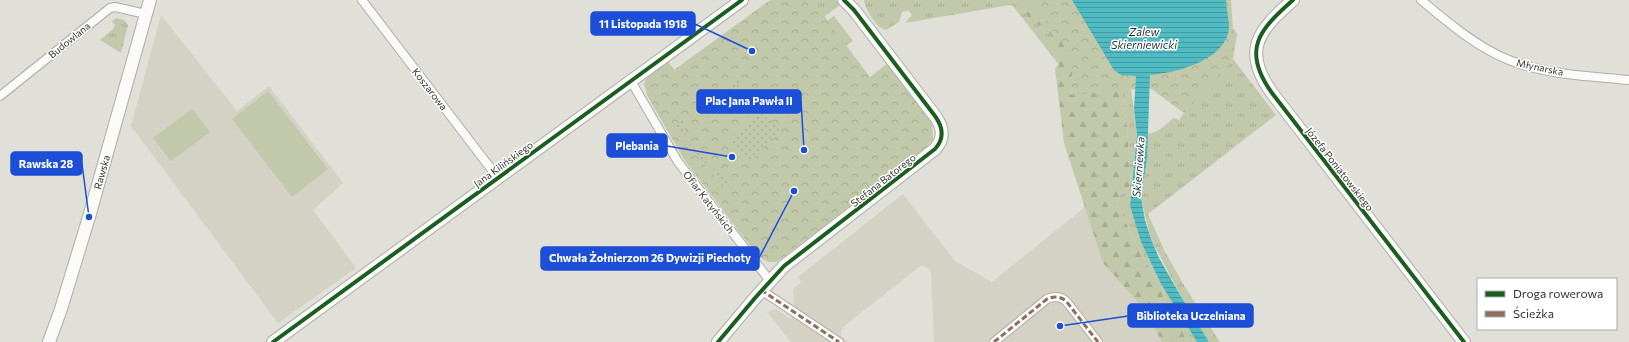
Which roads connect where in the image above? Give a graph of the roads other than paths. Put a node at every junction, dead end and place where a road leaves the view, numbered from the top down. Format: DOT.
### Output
graph roads {
  1 [pos="150,0"];
  2 [pos="362,0"];
  3 [pos="742,0"];
  4 [pos="844,0"];
  5 [pos="1294,0"];
  6 [pos="1421,0"];
  7 [pos="853,5"];
  8 [pos="146,14"];
  9 [pos="1629,80"];
  10 [pos="631,81"];
  11 [pos="0,96"];
  12 [pos="498,178"];
  13 [pos="770,281"];
  14 [pos="761,290"];
  15 [pos="49,342"];
  16 [pos="273,342"];
  17 [pos="718,342"];
  18 [pos="839,342"];
  19 [pos="994,342"];
  20 [pos="1098,342"];
  21 [pos="1464,342"];
  1 -- 8 [label="street, Rawska"];
  2 -- 12 [label="street, Koszarowa"];
  3 -- 10 [label="street, Jana Kilińskiego"];
  4 -- 7 [label="street, Stefana Batorego"];
  5 -- 21 [label="street, Józefa Poniatowskiego"];
  6 -- 9 [label="street, Młynarska"];
  7 -- 13 [label="street, Stefana Batorego"];
  8 -- 11 [label="street, Budowlana"];
  8 -- 15 [label="street, Rawska"];
  10 -- 12 [label="street, Jana Kilińskiego"];
  10 -- 13 [label="street, Ofiar Katyńskich"];
  12 -- 16 [label="street, Jana Kilińskiego"];
  13 -- 14 [label="street, Stefana Batorego"];
  14 -- 17 [label="street, Stefana Batorego"];
  14 -- 18 [label="street"];
  19 -- 20 [label="street"];
}
